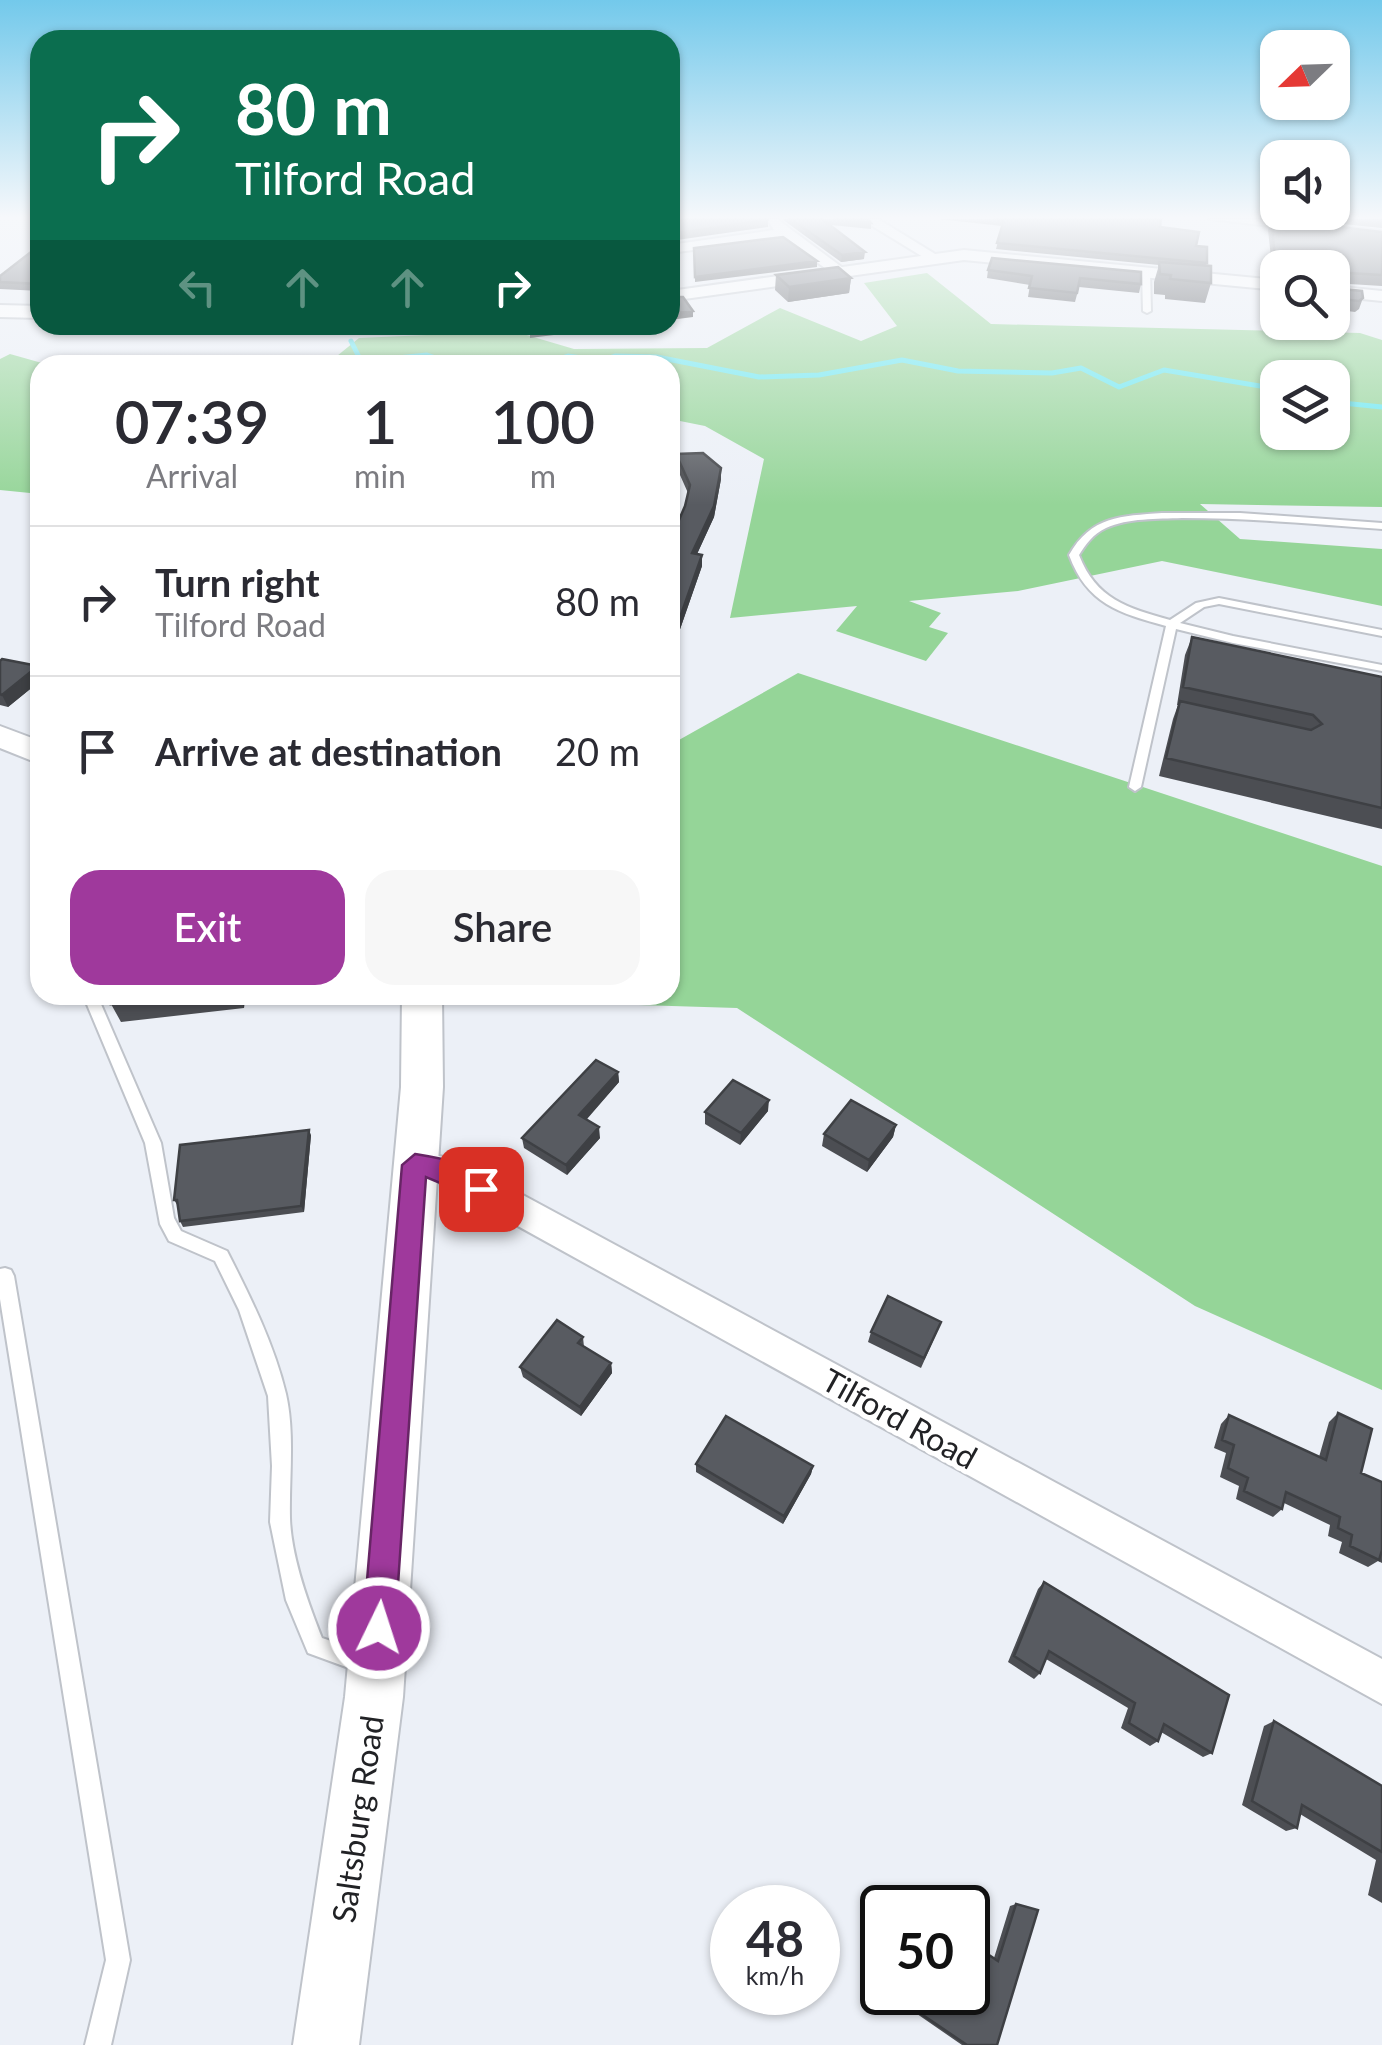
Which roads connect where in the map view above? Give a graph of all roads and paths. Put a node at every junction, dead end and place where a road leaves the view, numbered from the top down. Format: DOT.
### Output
graph roads {
  1 [pos="1382,526"];
  2 [pos="1172,624"];
  3 [pos="1382,633"];
  4 [pos="1382,668"];
  5 [pos="1154,707"];
  6 [pos="1172,711"];
  7 [pos="0,736"];
  8 [pos="30,749"];
  9 [pos="1135,787"];
  10 [pos="94,1005"];
  11 [pos="422,1005"];
  12 [pos="415,1165"];
  13 [pos="0,1278"];
  14 [pos="376,1667"];
  15 [pos="1382,1682"];
  16 [pos="98,2045"];
  17 [pos="326,2045"];
  1 -- 2 [label="lane"];
  2 -- 3 [label="lane"];
  2 -- 4 [label="lane"];
  2 -- 5 [label="lane"];
  5 -- 6 [label="lane"];
  5 -- 9 [label="lane"];
  7 -- 8 [label="main road"];
  10 -- 14 [label="lane"];
  11 -- 12 [label="main road, Saltsburg Road"];
  12 -- 14 [label="main road, Saltsburg Road"];
  12 -- 15 [label="street, Tilford Road"];
  13 -- 16 [label="lane"];
  14 -- 17 [label="main road, Saltsburg Road"];
}
